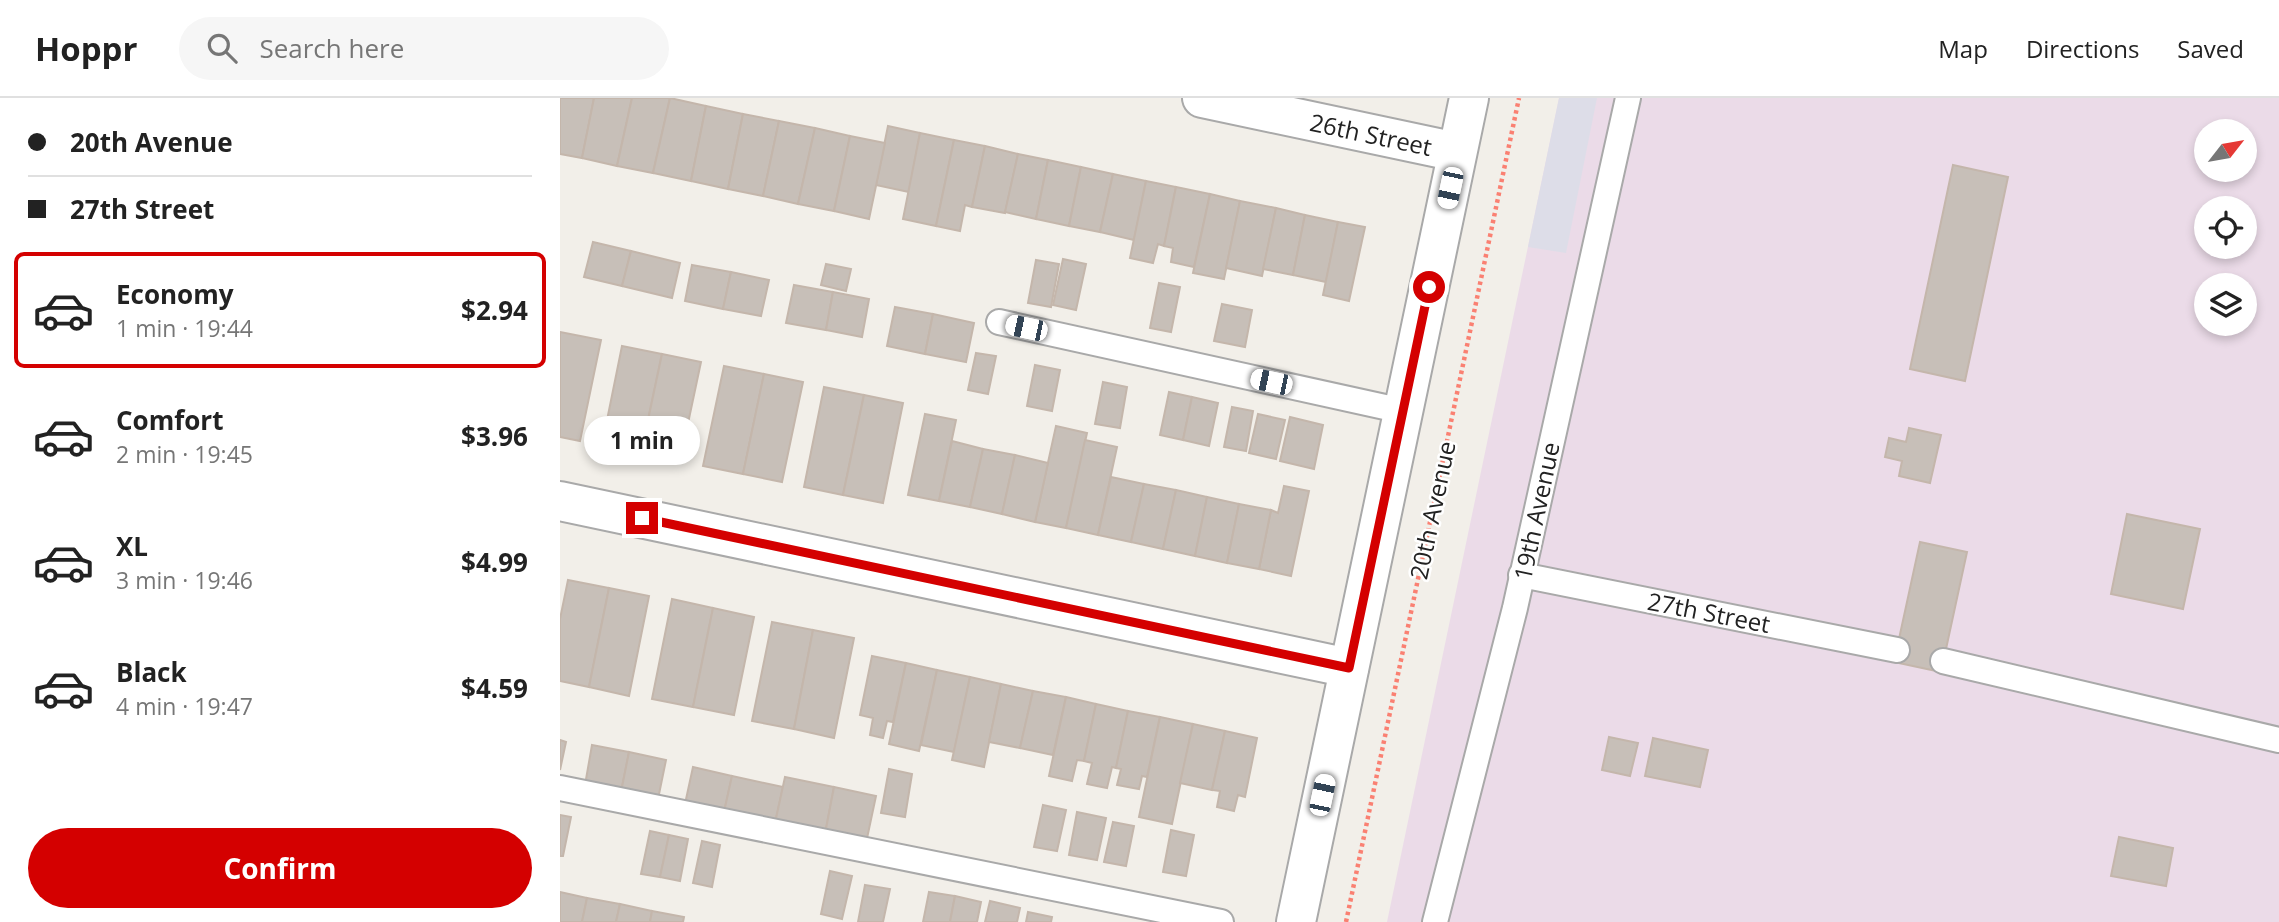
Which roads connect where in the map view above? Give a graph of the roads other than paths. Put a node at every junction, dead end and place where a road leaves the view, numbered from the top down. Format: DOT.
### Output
graph roads {
  1 [pos="1202,98"];
  2 [pos="1469,98"];
  3 [pos="1628,98"];
  4 [pos="1457,152"];
  5 [pos="999,323"];
  6 [pos="1403,411"];
  7 [pos="560,501"];
  8 [pos="1521,575"];
  9 [pos="1897,649"];
  10 [pos="1943,661"];
  11 [pos="1349,668"];
  12 [pos="2279,740"];
  13 [pos="560,788"];
  14 [pos="1221,922"];
  15 [pos="1296,922"];
  16 [pos="1436,922"];
  1 -- 4 [label="street, 26th Street"];
  2 -- 4 [label="street, 20th Avenue"];
  3 -- 8 [label="lane, 19th Avenue"];
  4 -- 6 [label="street, 20th Avenue"];
  5 -- 6 [label="lane"];
  6 -- 11 [label="street, 20th Avenue"];
  7 -- 11 [label="street"];
  8 -- 9 [label="lane, 27th Street"];
  8 -- 16 [label="lane, 19th Avenue"];
  10 -- 12 [label="lane"];
  11 -- 15 [label="street, 20th Avenue"];
  13 -- 14 [label="lane"];
}
